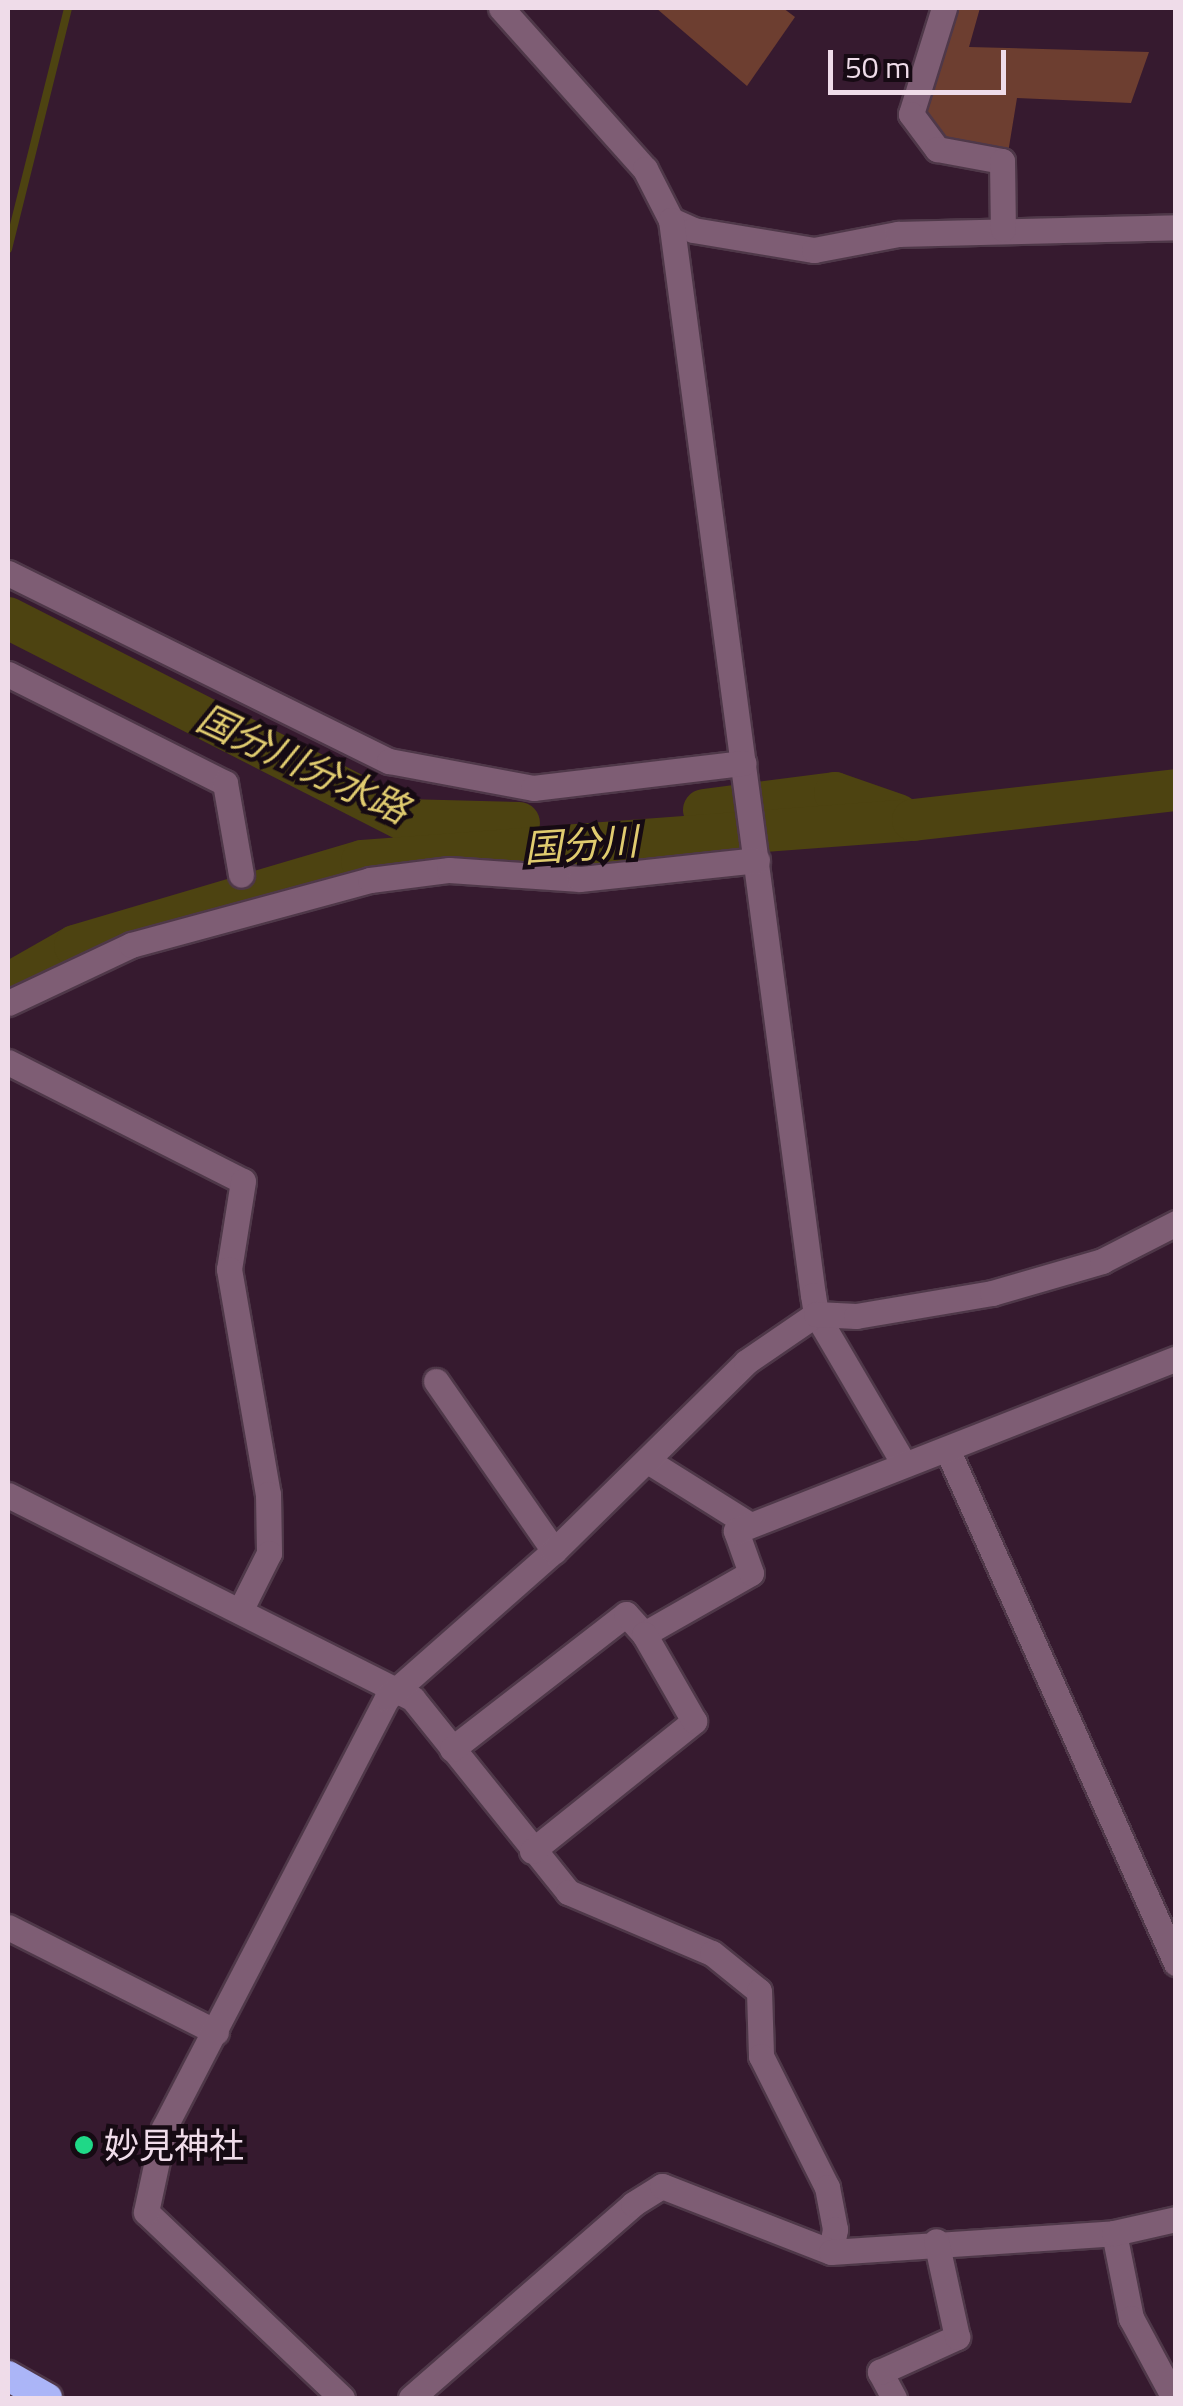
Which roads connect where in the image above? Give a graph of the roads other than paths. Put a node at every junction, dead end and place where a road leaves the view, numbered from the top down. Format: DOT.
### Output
graph roads {
  1 [pos="501,8"];
  2 [pos="944,8"];
  3 [pos="671,220"];
  4 [pos="1176,226"];
  5 [pos="1002,229"];
  6 [pos="8,572"];
  7 [pos="8,674"];
  8 [pos="744,763"];
  9 [pos="757,860"];
  10 [pos="241,875"];
  11 [pos="8,1003"];
  12 [pos="8,1062"];
  13 [pos="1176,1222"];
  14 [pos="816,1314"];
  15 [pos="1175,1359"];
  16 [pos="436,1381"];
  17 [pos="947,1449"];
  18 [pos="648,1461"];
  19 [pos="903,1462"];
  20 [pos="8,1495"];
  21 [pos="750,1525"];
  22 [pos="554,1551"];
  23 [pos="240,1611"];
  24 [pos="644,1634"];
  25 [pos="397,1689"];
  26 [pos="452,1749"];
  27 [pos="532,1851"];
  28 [pos="8,1927"];
  29 [pos="1176,1962"];
  30 [pos="216,2032"];
  31 [pos="1176,2219"];
  32 [pos="1114,2232"];
  33 [pos="936,2242"];
  34 [pos="831,2252"];
  35 [pos="8,2376"];
  36 [pos="47,2398"];
  37 [pos="342,2398"];
  38 [pos="411,2398"];
  39 [pos="894,2398"];
  40 [pos="1174,2398"];
  1 -- 3 [label="street"];
  2 -- 5 [label="street"];
  3 -- 5 [label="street"];
  3 -- 8 [label="street"];
  4 -- 5 [label="street"];
  6 -- 8 [label="street"];
  7 -- 10 [label="street"];
  8 -- 9 [label="street"];
  9 -- 11 [label="street"];
  9 -- 14 [label="street"];
  12 -- 23 [label="street"];
  13 -- 14 [label="street"];
  14 -- 18 [label="street"];
  14 -- 19 [label="street"];
  15 -- 17 [label="street"];
  16 -- 22 [label="street"];
  17 -- 19 [label="street"];
  17 -- 29 [label="street"];
  18 -- 21 [label="street"];
  18 -- 22 [label="street"];
  19 -- 21 [label="street"];
  20 -- 23 [label="street"];
  21 -- 24 [label="street"];
  22 -- 25 [label="street"];
  23 -- 25 [label="street"];
  24 -- 26 [label="street"];
  24 -- 27 [label="street"];
  25 -- 26 [label="street"];
  25 -- 30 [label="street"];
  26 -- 27 [label="street"];
  27 -- 34 [label="street"];
  28 -- 30 [label="street"];
  30 -- 37 [label="street"];
  31 -- 32 [label="street"];
  32 -- 33 [label="street"];
  32 -- 40 [label="street"];
  33 -- 34 [label="street"];
  33 -- 39 [label="street"];
  34 -- 38 [label="street"];
  35 -- 36 [label="highway"];
}
